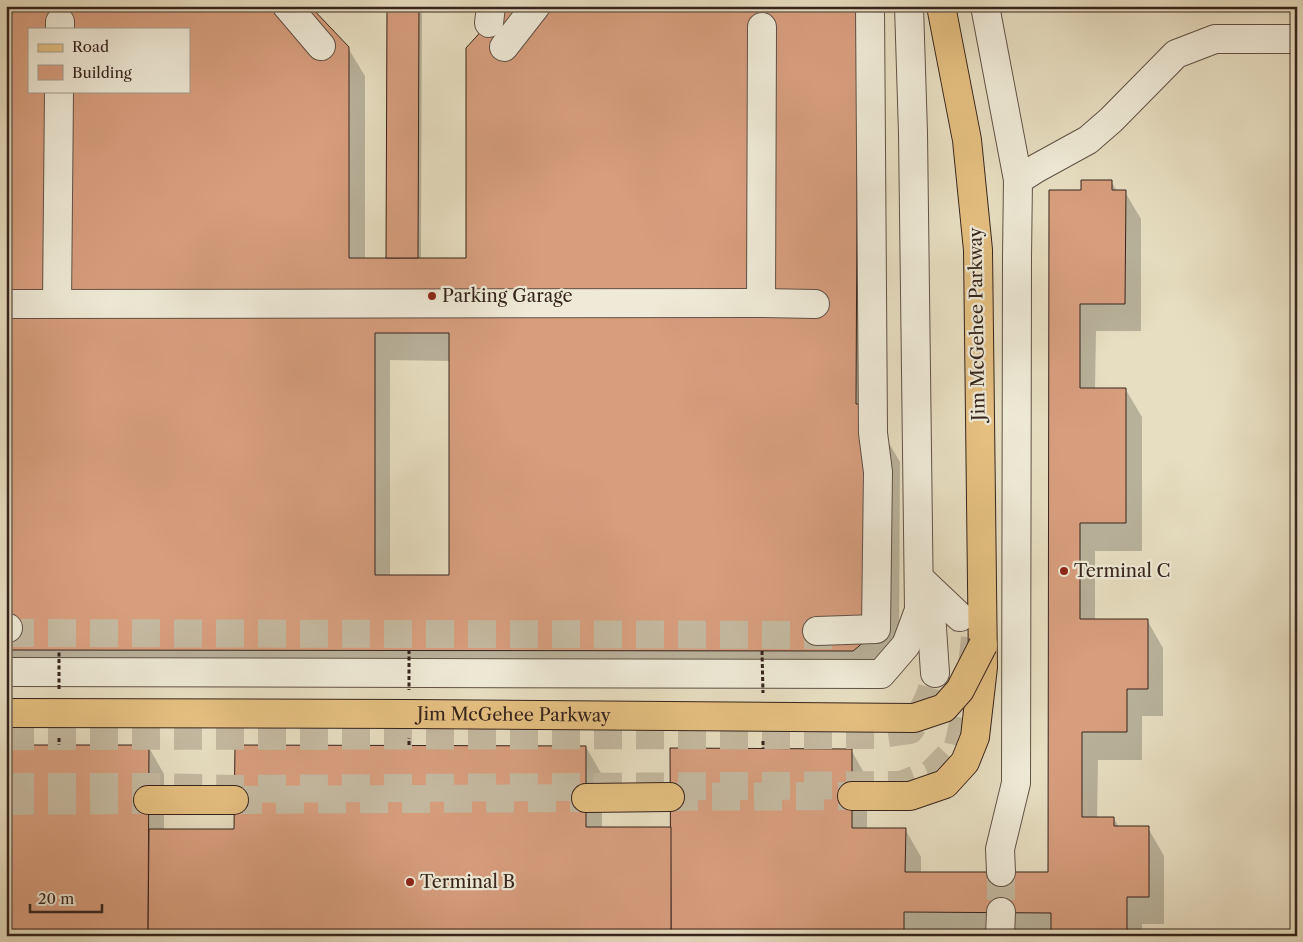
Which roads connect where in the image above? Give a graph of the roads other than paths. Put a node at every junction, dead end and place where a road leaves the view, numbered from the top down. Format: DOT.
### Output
graph roads {
  1 [pos="536,6"];
  2 [pos="870,6"];
  3 [pos="909,6"];
  4 [pos="941,6"];
  5 [pos="985,6"];
  6 [pos="303,7"];
  7 [pos="762,27"];
  8 [pos="1297,39"];
  9 [pos="320,46"];
  10 [pos="504,47"];
  11 [pos="59,92"];
  12 [pos="1018,180"];
  13 [pos="761,303"];
  14 [pos="10,304"];
  15 [pos="57,304"];
  16 [pos="815,304"];
  17 [pos="919,578"];
  18 [pos="919,610"];
  19 [pos="960,617"];
  20 [pos="873,635"];
  21 [pos="983,645"];
  22 [pos="11,650"];
  23 [pos="816,652"];
  24 [pos="936,673"];
  25 [pos="6,713"];
  26 [pos="852,796"];
  27 [pos="670,797"];
  28 [pos="586,798"];
  29 [pos="148,800"];
  30 [pos="234,800"];
  31 [pos="1001,872"];
  1 -- 10 [label="lane"];
  2 -- 23 [label="lane"];
  3 -- 17 [label="lane"];
  4 -- 21 [label="main road, Jim McGehee Parkway"];
  5 -- 12 [label="lane"];
  6 -- 9 [label="lane"];
  7 -- 13 [label="lane"];
  8 -- 12 [label="lane"];
  11 -- 15 [label="lane"];
  12 -- 31 [label="lane"];
  13 -- 15 [label="lane"];
  13 -- 16 [label="lane"];
  14 -- 15 [label="lane"];
  17 -- 18 [label="lane"];
  17 -- 19 [label="lane"];
  17 -- 24 [label="lane"];
  18 -- 20 [label="lane"];
  18 -- 23 [label="lane"];
  21 -- 25 [label="main road, Jim McGehee Parkway, bridge"];
  21 -- 26 [label="main road, Jim McGehee Parkway"];
  22 -- 23 [label="lane"];
  27 -- 28 [label="main road"];
  29 -- 30 [label="main road"];
}
